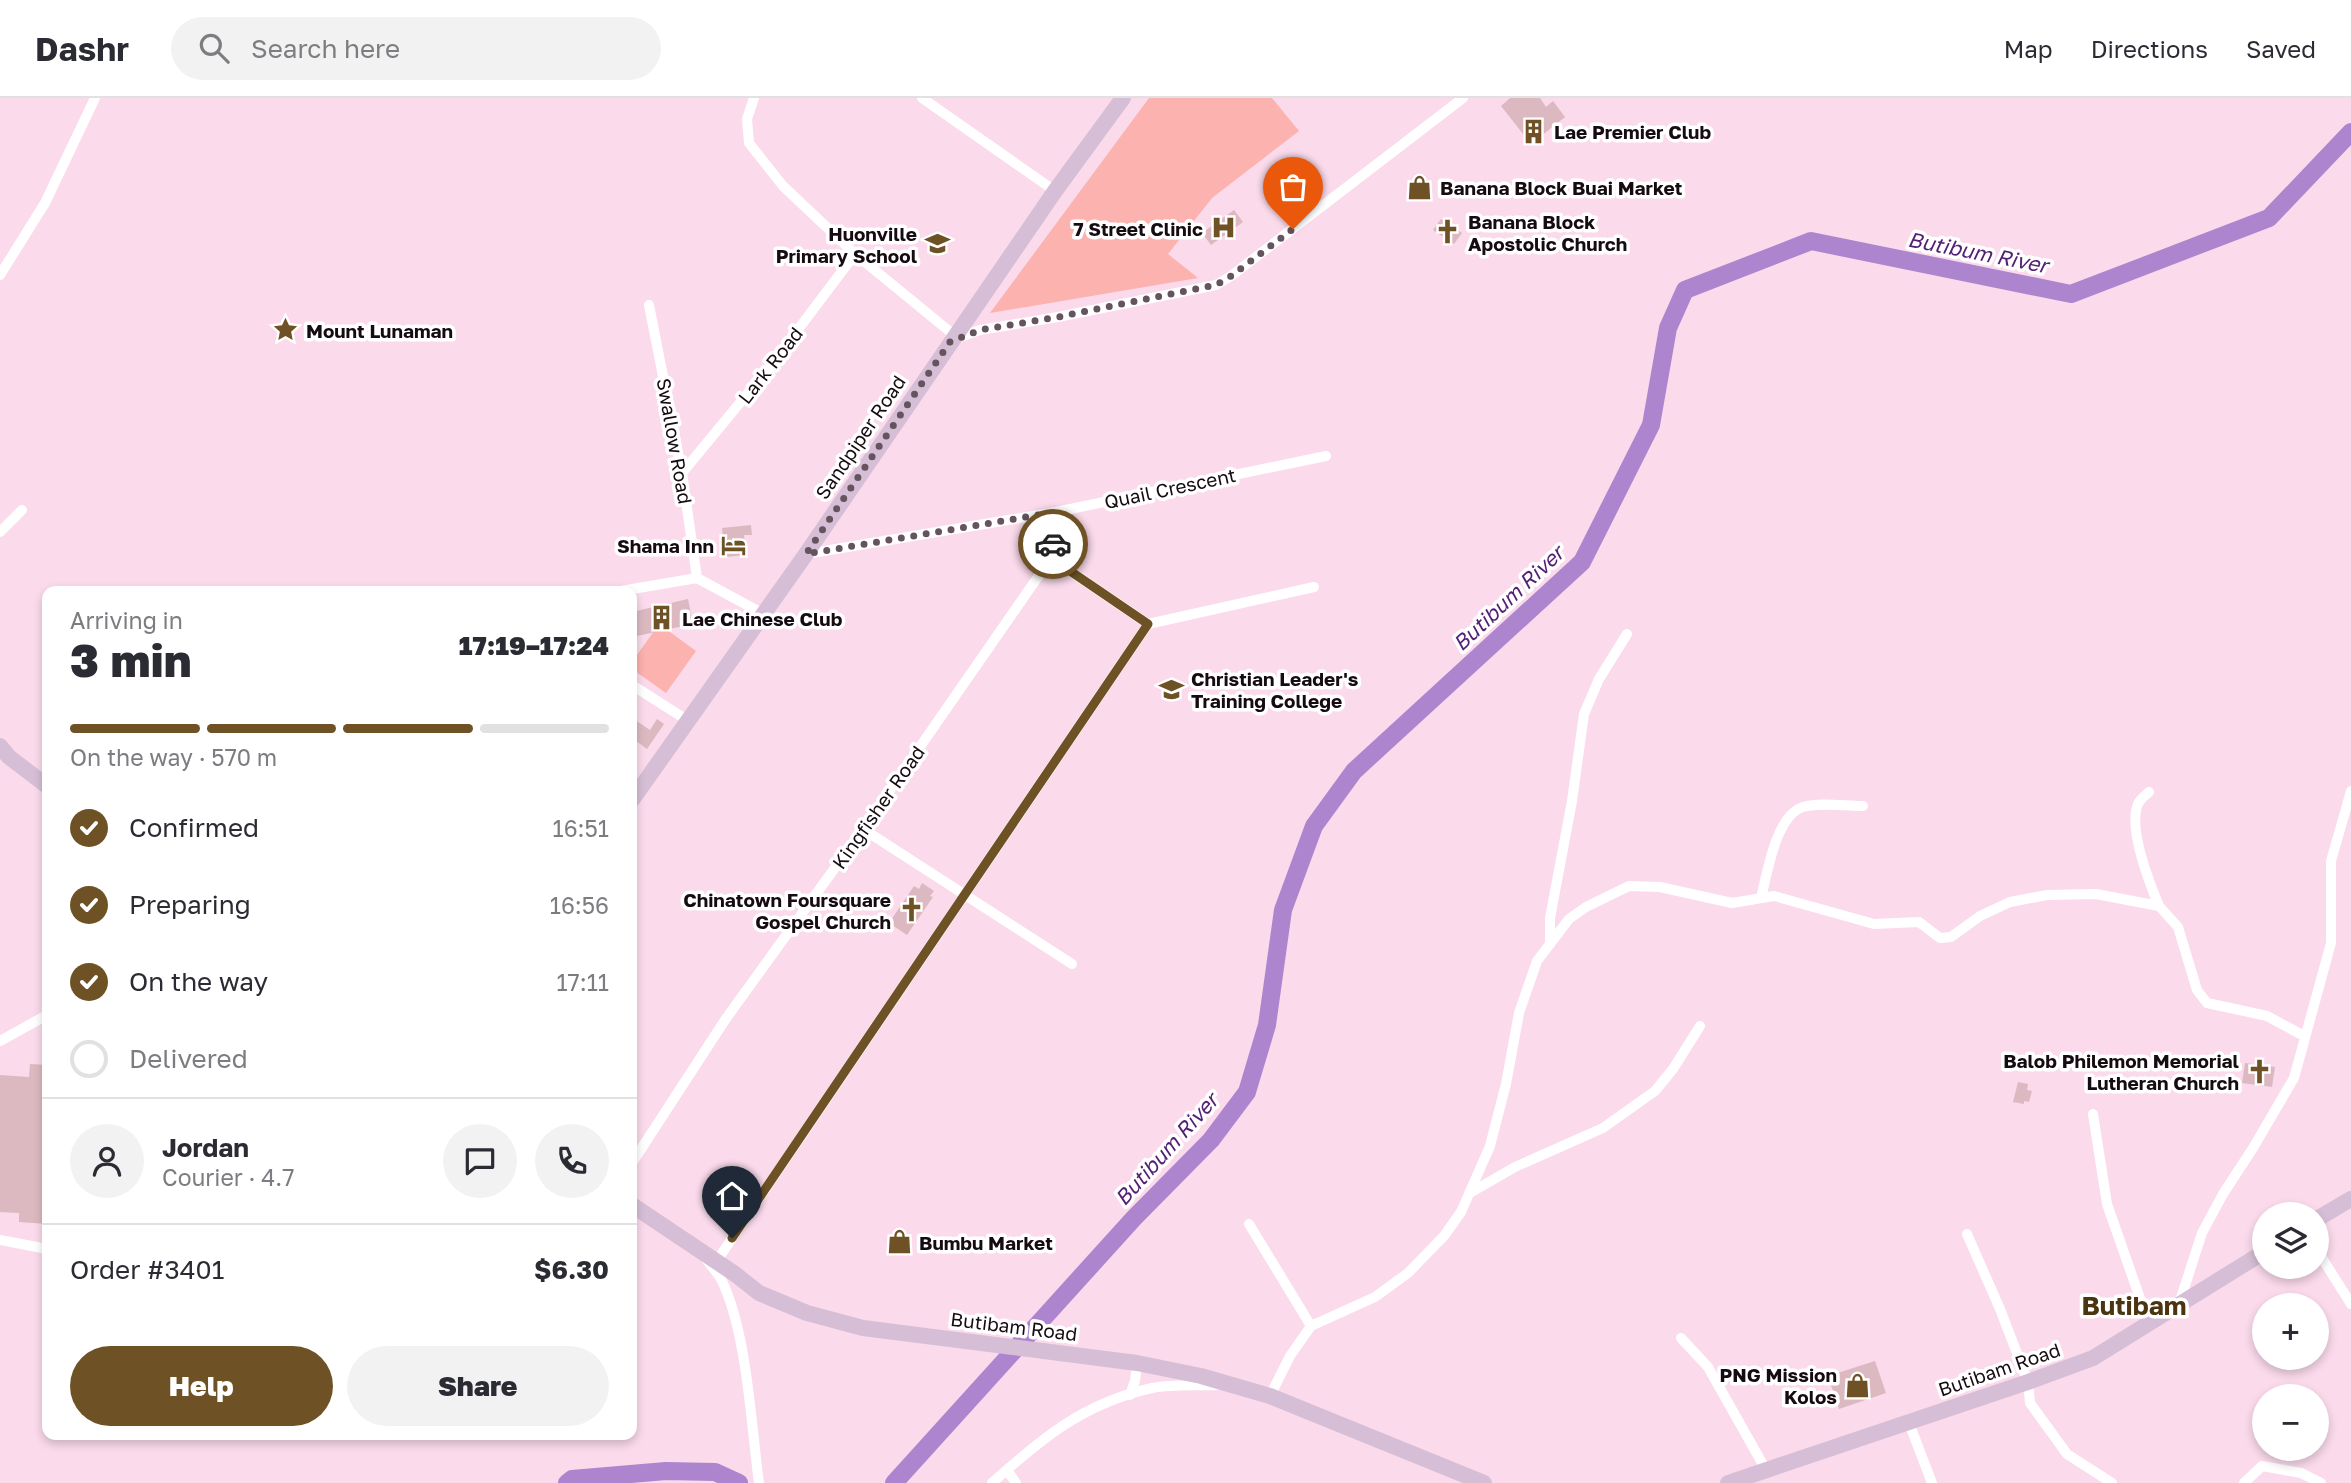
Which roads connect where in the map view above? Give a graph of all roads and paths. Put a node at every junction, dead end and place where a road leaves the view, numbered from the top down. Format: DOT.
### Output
graph roads {
  1 [pos="95,98"];
  2 [pos="754,98"];
  3 [pos="922,98"];
  4 [pos="1124,98"];
  5 [pos="1463,98"];
  6 [pos="1055,191"];
  7 [pos="855,254"];
  8 [pos="0,275"];
  9 [pos="649,305"];
  10 [pos="952,339"];
  11 [pos="1326,456"];
  12 [pos="682,473"];
  13 [pos="22,510"];
  14 [pos="1056,512"];
  15 [pos="0,532"];
  16 [pos="806,554"];
  17 [pos="1051,558"];
  18 [pos="697,578"];
  19 [pos="1314,587"];
  20 [pos="637,588"];
  21 [pos="762,613"];
  22 [pos="1148,624"];
  23 [pos="1627,634"];
  24 [pos="637,688"];
  25 [pos="687,720"];
  26 [pos="0,746"];
  27 [pos="42,782"];
  28 [pos="2351,791"];
  29 [pos="2149,792"];
  30 [pos="637,793"];
  31 [pos="1863,806"];
  32 [pos="863,829"];
  33 [pos="965,892"];
  34 [pos="1761,898"];
  35 [pos="2159,906"];
  36 [pos="1550,944"];
  37 [pos="1072,964"];
  38 [pos="42,1018"];
  39 [pos="1700,1026"];
  40 [pos="2304,1036"];
  41 [pos="0,1041"];
  42 [pos="2093,1114"];
  43 [pos="637,1155"];
  44 [pos="1470,1193"];
  45 [pos="2351,1199"];
  46 [pos="637,1208"];
  47 [pos="2329,1212"];
  48 [pos="1250,1224"];
  49 [pos="1966,1234"];
  50 [pos="0,1241"];
  51 [pos="42,1248"];
  52 [pos="697,1249"];
  53 [pos="2252,1259"];
  54 [pos="716,1262"];
  55 [pos="2329,1269"];
  56 [pos="2179,1304"];
  57 [pos="2351,1304"];
  58 [pos="2148,1324"];
  59 [pos="1311,1326"];
  60 [pos="1681,1338"];
  61 [pos="1137,1363"];
  62 [pos="2028,1382"];
  63 [pos="1234,1384"];
  64 [pos="1130,1395"];
  65 [pos="1270,1396"];
  66 [pos="1909,1423"];
  67 [pos="1409,1454"];
  68 [pos="1007,1470"];
  69 [pos="1766,1470"];
  70 [pos="2098,1480"];
  71 [pos="759,1483"];
  72 [pos="992,1483"];
  73 [pos="1016,1483"];
  74 [pos="1465,1483"];
  75 [pos="1483,1483"];
  76 [pos="1728,1483"];
  77 [pos="1932,1483"];
  78 [pos="2112,1483"];
  79 [pos="2244,1483"];
  80 [pos="2321,1483"];
  1 -- 8 [label="street"];
  2 -- 7 [label="street"];
  3 -- 6 [label="street"];
  4 -- 6 [label="street, Sandpiper Road"];
  5 -- 10 [label="street"];
  6 -- 10 [label="street, Sandpiper Road"];
  7 -- 10 [label="street"];
  7 -- 12 [label="street, Lark Road"];
  9 -- 12 [label="street, Swallow Road"];
  10 -- 16 [label="street, Sandpiper Road"];
  11 -- 14 [label="street, Quail Crescent"];
  12 -- 18 [label="street, Swallow Road"];
  13 -- 15 [label="street"];
  14 -- 16 [label="street, Quail Crescent"];
  14 -- 17 [label="street, Kingfisher Road"];
  16 -- 21 [label="street, Sandpiper Road"];
  17 -- 22 [label="street"];
  17 -- 32 [label="street, Kingfisher Road"];
  18 -- 20 [label="street"];
  18 -- 21 [label="street"];
  19 -- 22 [label="street"];
  21 -- 25 [label="street, Sandpiper Road"];
  22 -- 33 [label="street"];
  23 -- 36 [label="street"];
  24 -- 25 [label="street"];
  25 -- 30 [label="street, Sandpiper Road"];
  26 -- 27 [label="street"];
  28 -- 40 [label="street"];
  29 -- 35 [label="street"];
  31 -- 34 [label="street"];
  32 -- 33 [label="street"];
  32 -- 43 [label="street, Kingfisher Road"];
  33 -- 37 [label="street"];
  33 -- 54 [label="street"];
  34 -- 35 [label="street"];
  34 -- 36 [label="street"];
  35 -- 40 [label="street"];
  36 -- 44 [label="street"];
  38 -- 41 [label="street"];
  39 -- 44 [label="street"];
  40 -- 56 [label="street"];
  42 -- 58 [label="street"];
  44 -- 59 [label="street"];
  45 -- 47 [label="street"];
  46 -- 52 [label="street, Butibam Road"];
  48 -- 59 [label="street"];
  49 -- 62 [label="street"];
  50 -- 51 [label="street"];
  52 -- 54 [label="street, Butibam Road"];
  52 -- 71 [label="street"];
  53 -- 56 [label="street, Butibam Road"];
  54 -- 61 [label="street, Butibam Road"];
  55 -- 57 [label="street"];
  56 -- 58 [label="street, Butibam Road"];
  58 -- 62 [label="street, Butibam Road"];
  59 -- 65 [label="street"];
  60 -- 69 [label="street"];
  61 -- 63 [label="street, Butibam Road"];
  61 -- 64 [label="street"];
  62 -- 66 [label="street, Butibam Road"];
  62 -- 70 [label="street"];
  63 -- 64 [label="street"];
  63 -- 65 [label="street, Butibam Road"];
  64 -- 68 [label="street"];
  65 -- 67 [label="street, Butibam Road"];
  66 -- 69 [label="street, Butibam Road"];
  66 -- 77 [label="street"];
  67 -- 74 [label="street, Butibam Road"];
  67 -- 75 [label="street, Butibam Road"];
  68 -- 72 [label="street"];
  68 -- 73 [label="street"];
  69 -- 76 [label="street, Butibam Road"];
  70 -- 78 [label="street"];
  79 -- 80 [label="street"];
}
